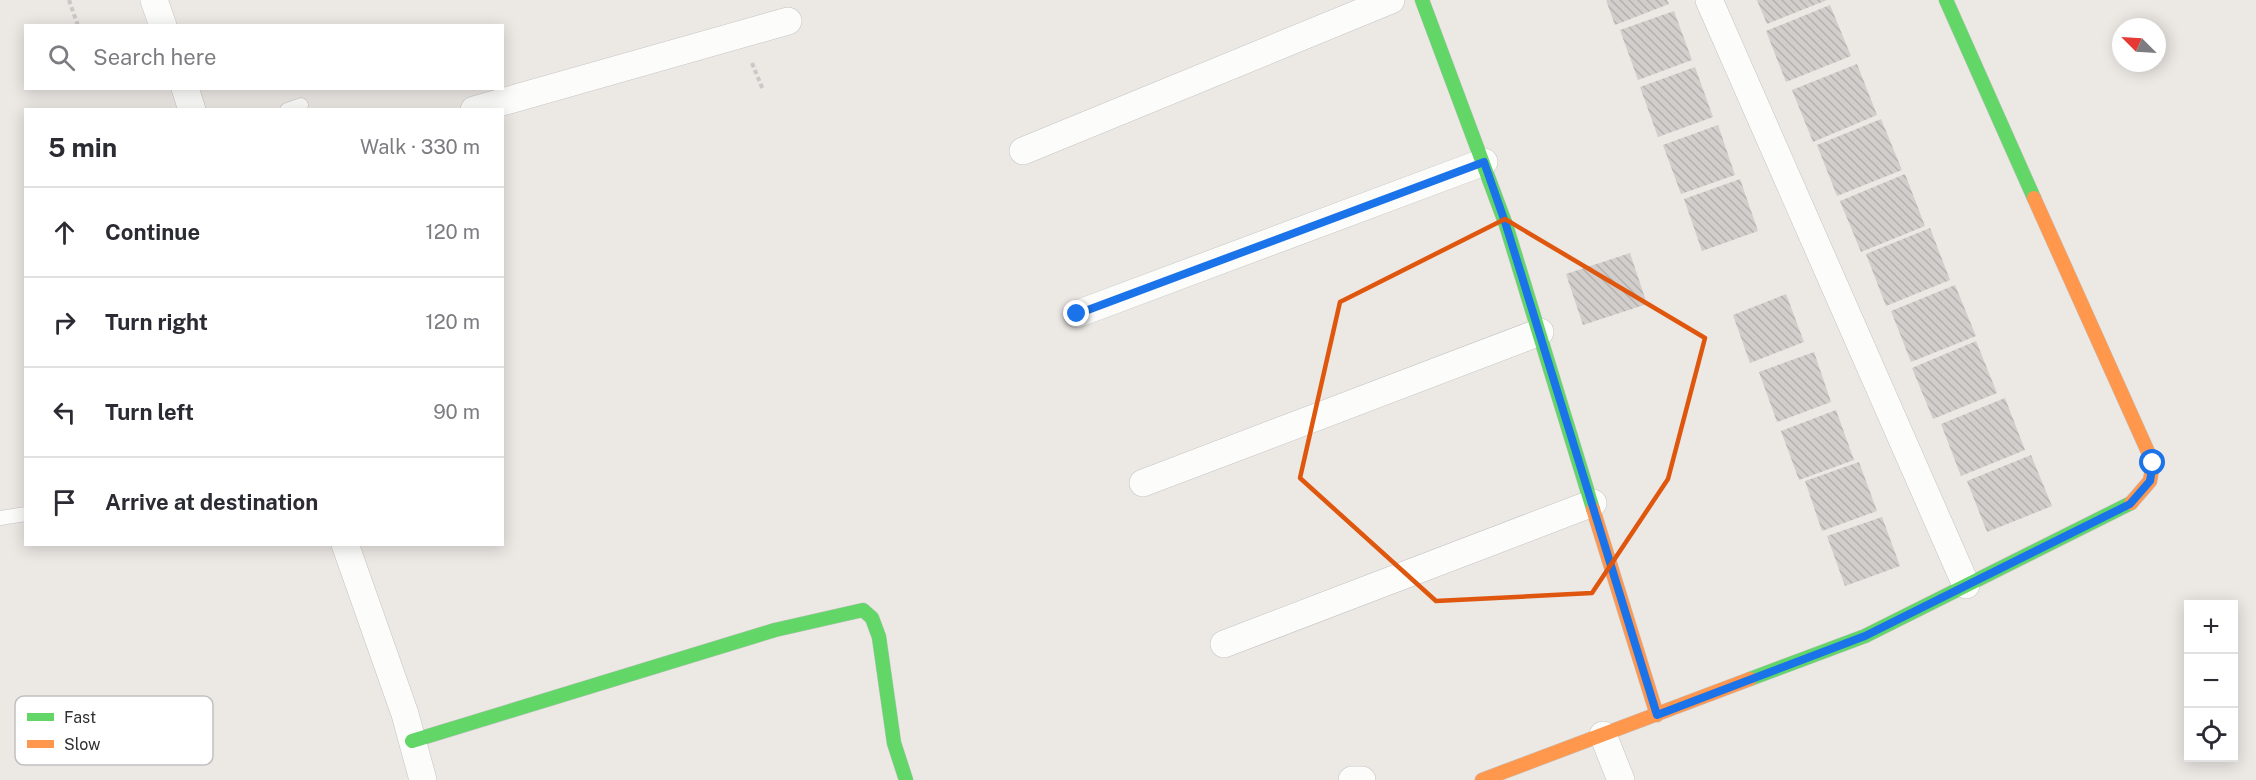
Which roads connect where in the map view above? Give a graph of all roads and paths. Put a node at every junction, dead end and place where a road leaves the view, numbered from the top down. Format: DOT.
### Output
graph roads {
  1 [pos="69,0"];
  2 [pos="154,0"];
  3 [pos="1391,0"];
  4 [pos="1422,0"];
  5 [pos="1709,0"];
  6 [pos="1946,0"];
  7 [pos="788,21"];
  8 [pos="77,24"];
  9 [pos="162,24"];
  10 [pos="186,90"];
  11 [pos="301,105"];
  12 [pos="191,108"];
  13 [pos="293,108"];
  14 [pos="481,108"];
  15 [pos="1023,151"];
  16 [pos="1484,162"];
  17 [pos="1077,314"];
  18 [pos="1540,332"];
  19 [pos="1143,483"];
  20 [pos="1593,503"];
  21 [pos="24,514"];
  22 [pos="0,518"];
  23 [pos="346,546"];
  24 [pos="1966,585"];
  25 [pos="1224,644"];
  26 [pos="1657,715"];
  27 [pos="1603,735"];
  28 [pos="412,741"];
  29 [pos="423,780"];
  30 [pos="906,780"];
  31 [pos="1352,780"];
  32 [pos="1362,780"];
  33 [pos="1482,780"];
  34 [pos="1621,780"];
  1 -- 8 [label="path"];
  2 -- 9 [label="street"];
  3 -- 15 [label="street"];
  4 -- 16 [label="street"];
  5 -- 24 [label="street"];
  6 -- 24 [label="street"];
  7 -- 14 [label="street"];
  10 -- 12 [label="street"];
  11 -- 13 [label="lane"];
  16 -- 17 [label="street"];
  16 -- 18 [label="street"];
  18 -- 19 [label="street"];
  18 -- 20 [label="street"];
  20 -- 25 [label="street"];
  20 -- 26 [label="street"];
  21 -- 22 [label="lane"];
  23 -- 28 [label="street"];
  24 -- 26 [label="street"];
  26 -- 27 [label="street"];
  27 -- 33 [label="street"];
  27 -- 34 [label="street"];
  28 -- 29 [label="street"];
  28 -- 30 [label="street"];
  31 -- 32 [label="street"];
}
